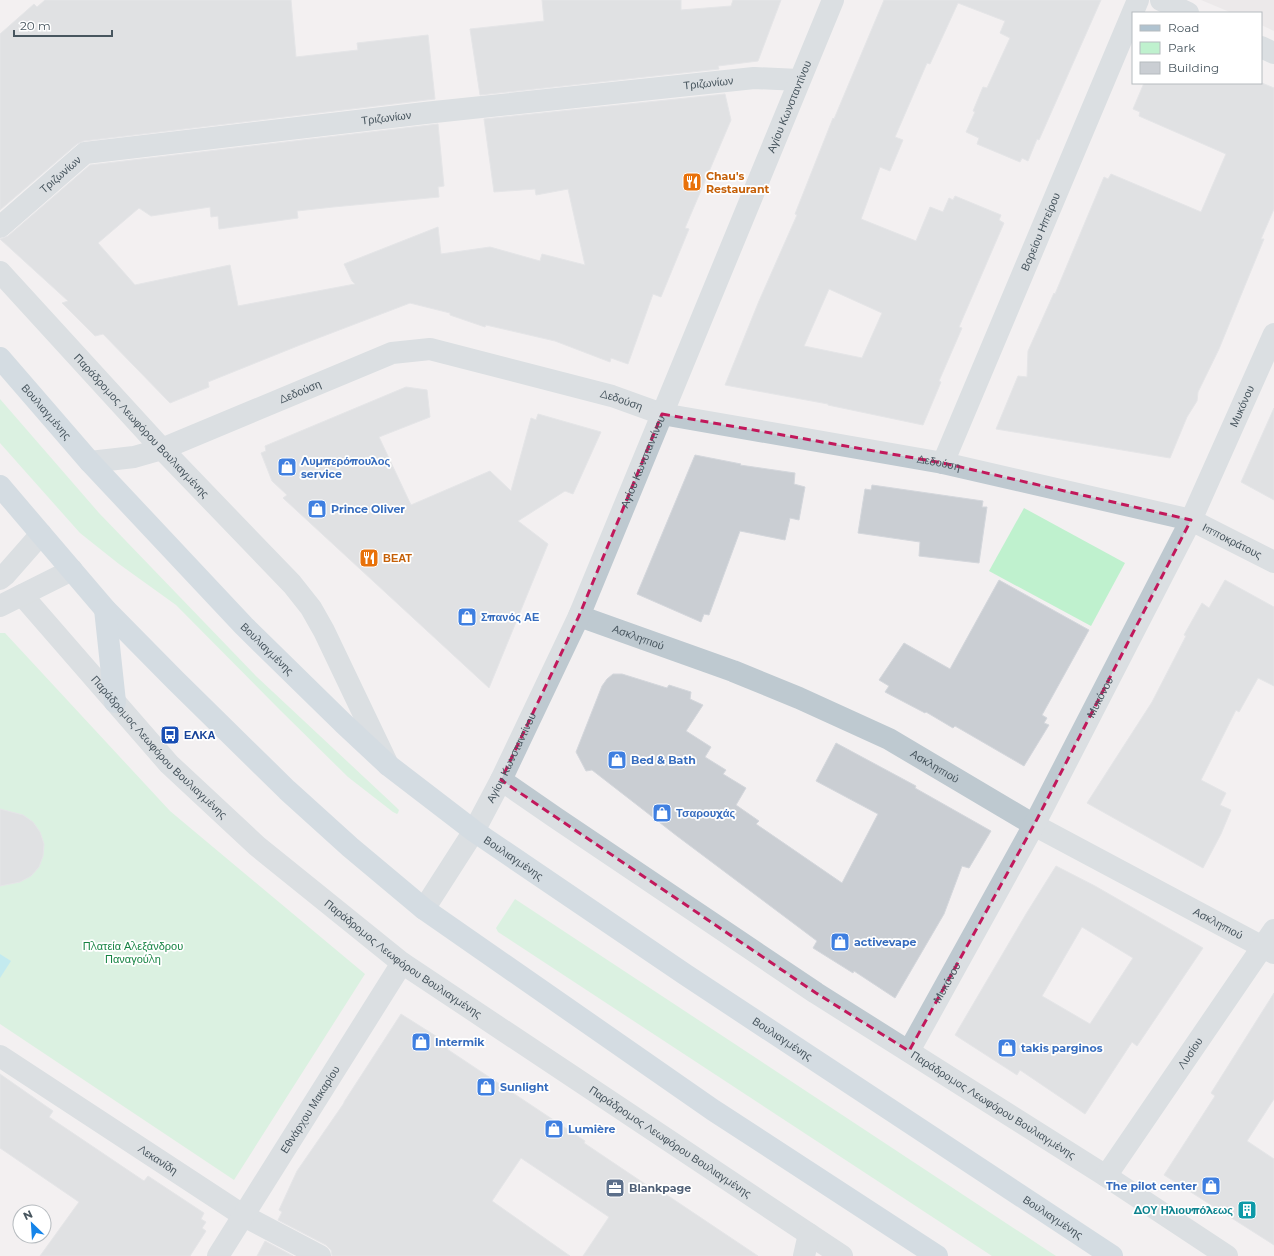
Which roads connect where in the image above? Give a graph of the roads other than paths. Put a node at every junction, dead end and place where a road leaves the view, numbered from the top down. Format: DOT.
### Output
graph roads {
  1 [pos="833,0"];
  2 [pos="1138,0"];
  3 [pos="1161,0"];
  4 [pos="1133,12"];
  5 [pos="1186,12"];
  6 [pos="1132,14"];
  7 [pos="1262,47"];
  8 [pos="1274,53"];
  9 [pos="799,80"];
  10 [pos="0,227"];
  11 [pos="0,272"];
  12 [pos="1274,334"];
  13 [pos="0,358"];
  14 [pos="662,414"];
  15 [pos="162,449"];
  16 [pos="90,462"];
  17 [pos="943,463"];
  18 [pos="0,486"];
  19 [pos="1191,520"];
  20 [pos="41,534"];
  21 [pos="1274,562"];
  22 [pos="72,570"];
  23 [pos="0,579"];
  24 [pos="22,595"];
  25 [pos="0,606"];
  26 [pos="104,609"];
  27 [pos="579,616"];
  28 [pos="115,702"];
  29 [pos="388,765"];
  30 [pos="501,780"];
  31 [pos="1034,825"];
  32 [pos="474,832"];
  33 [pos="424,909"];
  34 [pos="1270,943"];
  35 [pos="402,963"];
  36 [pos="908,1051"];
  37 [pos="0,1056"];
  38 [pos="1106,1176"];
  39 [pos="244,1216"];
  40 [pos="809,1234"];
  41 [pos="218,1256"];
  42 [pos="320,1256"];
  43 [pos="804,1256"];
  44 [pos="842,1256"];
  45 [pos="937,1256"];
  46 [pos="1112,1256"];
  47 [pos="1227,1256"];
  1 -- 9 [label="street, Αγίου Κωνσταντίνου"];
  2 -- 4 [label="street, Βορείου Ηπείρου"];
  3 -- 5 [label="street"];
  6 -- 17 [label="street, Βορείου Ηπείρου"];
  7 -- 8 [label="street"];
  9 -- 10 [label="street, Τριζωνίων"];
  9 -- 14 [label="street, Αγίου Κωνσταντίνου"];
  11 -- 15 [label="street, Παράδρομος Λεωφόρου Βουλιαγμένης"];
  12 -- 19 [label="street, Μυκόνου"];
  13 -- 16 [label="main road, Βουλιαγμένης"];
  14 -- 15 [label="street, Δεδούση"];
  14 -- 17 [label="street, Δεδούση"];
  14 -- 27 [label="street, Αγίου Κωνσταντίνου"];
  15 -- 16 [label="street, Δεδούση"];
  15 -- 29 [label="street, Παράδρομος Λεωφόρου Βουλιαγμένης"];
  16 -- 29 [label="main road, Βουλιαγμένης"];
  17 -- 19 [label="street, Δεδούση"];
  18 -- 20 [label="main road"];
  19 -- 21 [label="street, Ιπποκράτους"];
  19 -- 31 [label="street, Μυκόνου"];
  20 -- 22 [label="main road"];
  20 -- 23 [label="street"];
  22 -- 24 [label="street"];
  22 -- 26 [label="main road"];
  24 -- 25 [label="street"];
  24 -- 28 [label="street, Παράδρομος Λεωφόρου Βουλιαγμένης"];
  26 -- 28 [label="main road"];
  26 -- 33 [label="main road"];
  27 -- 30 [label="street, Αγίου Κωνσταντίνου"];
  27 -- 31 [label="street, Ασκληπιού"];
  28 -- 35 [label="street, Παράδρομος Λεωφόρου Βουλιαγμένης"];
  29 -- 32 [label="main road, Βουλιαγμένης"];
  30 -- 32 [label="street, Αγίου Κωνσταντίνου"];
  30 -- 36 [label="street, Παράδρομος Λεωφόρου Βουλιαγμένης"];
  31 -- 34 [label="street, Ασκληπιού"];
  31 -- 36 [label="street, Μυκόνου"];
  32 -- 33 [label="street, Αγίου Κωνσταντίνου"];
  32 -- 46 [label="main road, Βουλιαγμένης"];
  33 -- 45 [label="main road"];
  34 -- 38 [label="street, Λυσίου"];
  35 -- 39 [label="street, Εθνάρχου Μακαρίου"];
  35 -- 40 [label="street, Παράδρομος Λεωφόρου Βουλιαγμένης"];
  36 -- 38 [label="street, Παράδρομος Λεωφόρου Βουλιαγμένης"];
  37 -- 39 [label="street, Λεκανίδη"];
  38 -- 47 [label="street, Παράδρομος Λεωφόρου Βουλιαγμένης"];
  39 -- 41 [label="street, Εθνάρχου Μακαρίου"];
  39 -- 42 [label="street, Λεκανίδη"];
  40 -- 43 [label="street"];
  40 -- 44 [label="street, Παράδρομος Λεωφόρου Βουλιαγμένης"];
}
